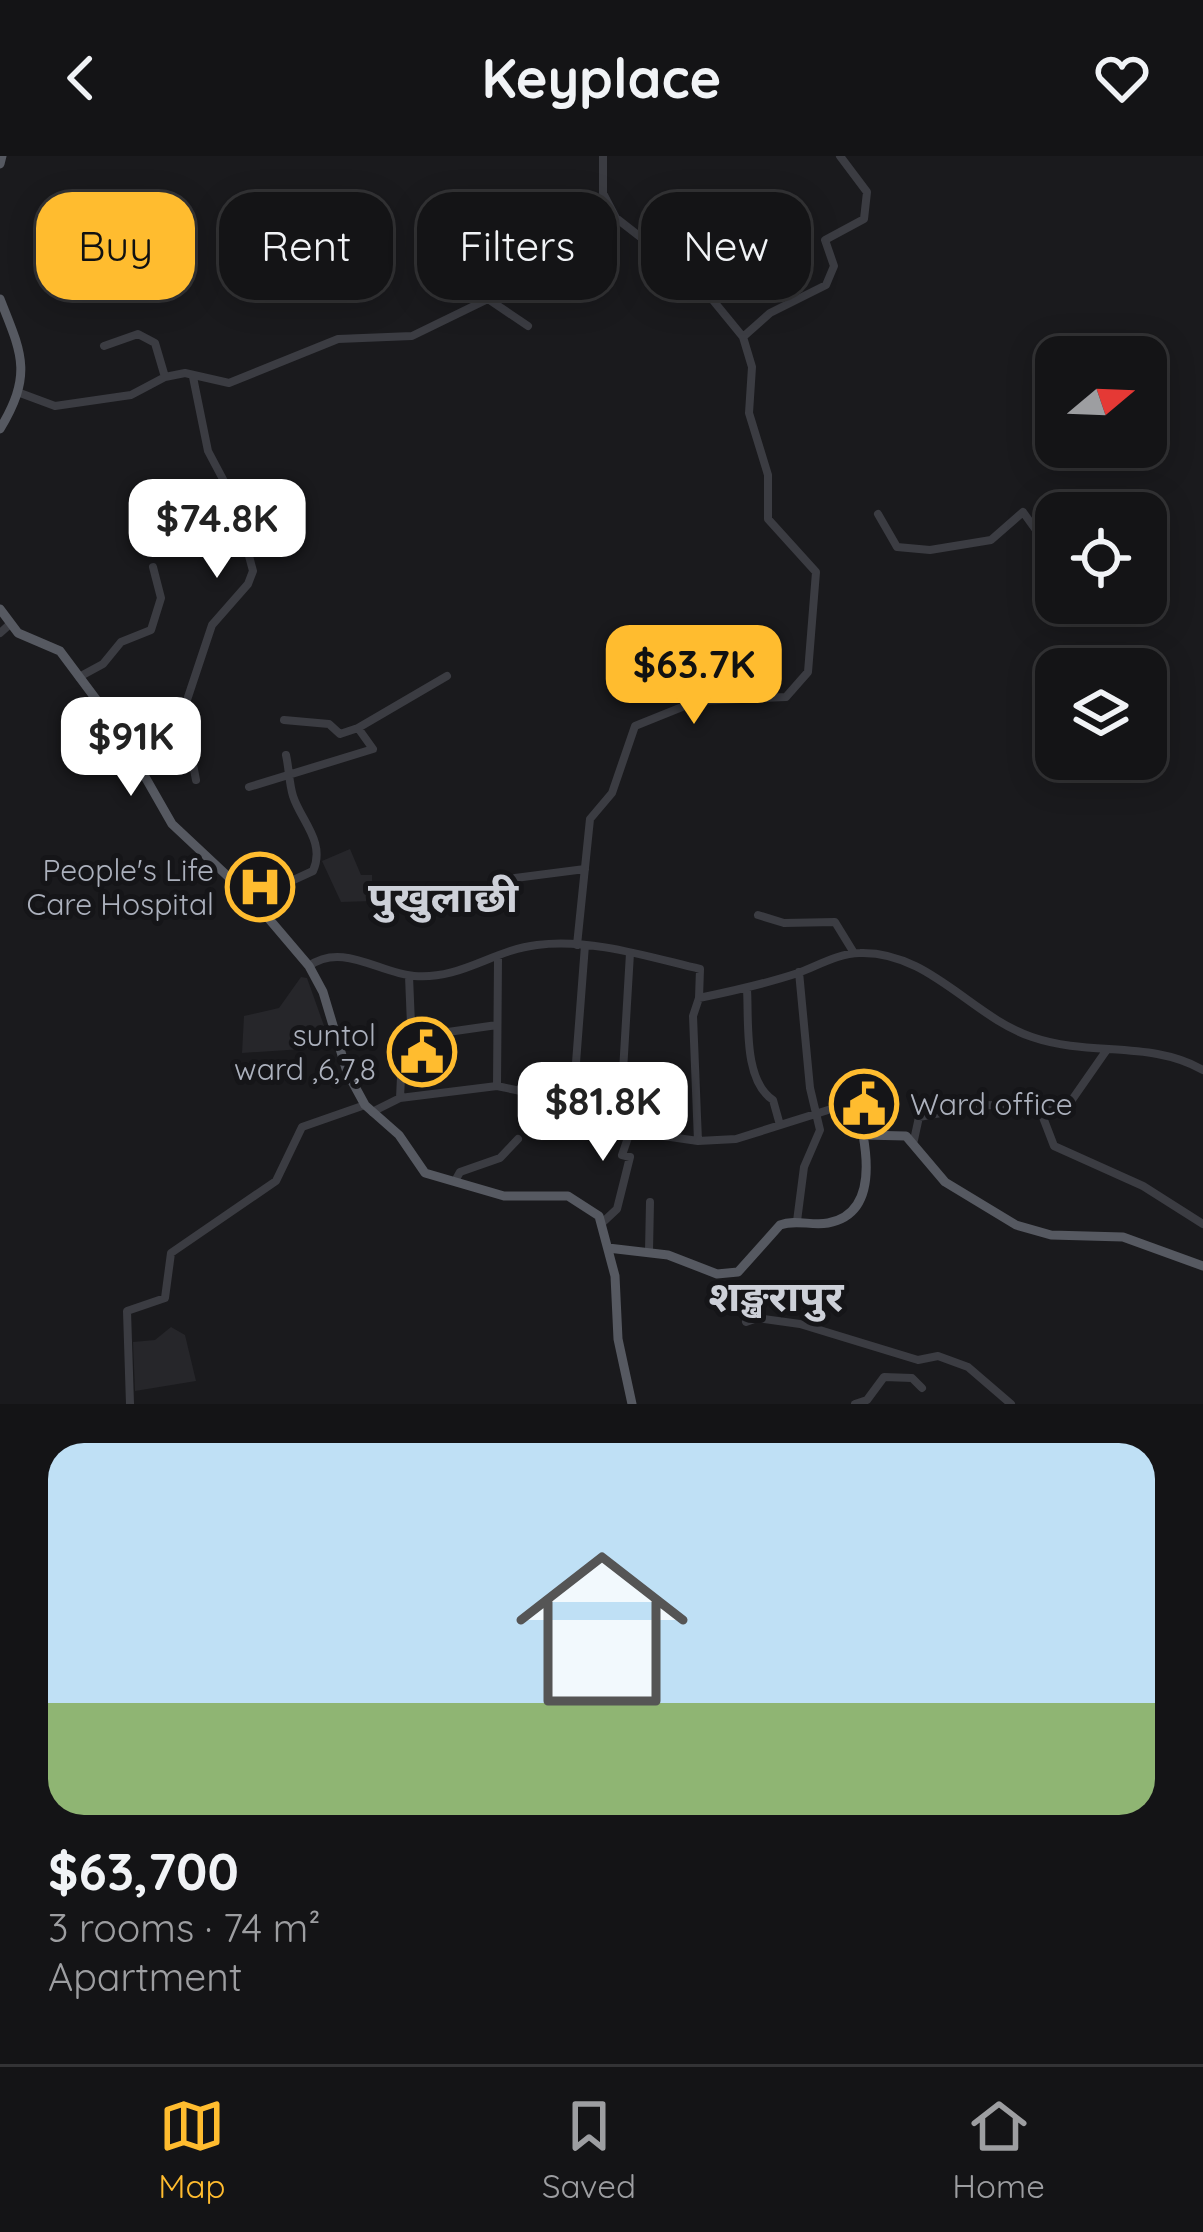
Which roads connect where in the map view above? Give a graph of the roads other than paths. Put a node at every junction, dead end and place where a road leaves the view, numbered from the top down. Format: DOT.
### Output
graph roads {
  1 [pos="602,156"];
  2 [pos="840,156"];
  3 [pos="0,298"];
  4 [pos="528,326"];
  5 [pos="743,337"];
  6 [pos="104,346"];
  7 [pos="165,376"];
  8 [pos="192,376"];
  9 [pos="20,393"];
  10 [pos="0,429"];
  11 [pos="878,514"];
  12 [pos="1035,529"];
  13 [pos="152,567"];
  14 [pos="0,609"];
  15 [pos="5,629"];
  16 [pos="447,676"];
  17 [pos="79,677"];
  18 [pos="284,719"];
  19 [pos="358,728"];
  20 [pos="286,755"];
  21 [pos="290,772"];
  22 [pos="196,780"];
  23 [pos="249,787"];
  24 [pos="586,869"];
  25 [pos="515,878"];
  26 [pos="253,899"];
  27 [pos="758,915"];
  28 [pos="581,945"];
  29 [pos="630,953"];
  30 [pos="854,953"];
  31 [pos="498,959"];
  32 [pos="309,966"];
  33 [pos="800,972"];
  34 [pos="409,976"];
  35 [pos="747,989"];
  36 [pos="699,998"];
  37 [pos="497,1025"];
  38 [pos="407,1030"];
  39 [pos="1106,1052"];
  40 [pos="1203,1070"];
  41 [pos="497,1086"];
  42 [pos="400,1098"];
  43 [pos="573,1102"];
  44 [pos="1039,1107"];
  45 [pos="369,1108"];
  46 [pos="819,1114"];
  47 [pos="620,1122"];
  48 [pos="780,1125"];
  49 [pos="632,1126"];
  50 [pos="863,1135"];
  51 [pos="518,1139"];
  52 [pos="914,1140"];
  53 [pos="698,1141"];
  54 [pos="455,1181"];
  55 [pos="650,1202"];
  56 [pos="797,1221"];
  57 [pos="602,1223"];
  58 [pos="1203,1224"];
  59 [pos="608,1248"];
  60 [pos="649,1251"];
  61 [pos="1203,1266"];
  62 [pos="746,1322"];
  63 [pos="922,1388"];
  64 [pos="130,1404"];
  65 [pos="632,1404"];
  66 [pos="855,1404"];
  67 [pos="1011,1404"];
  1 -- 5 [label="street"];
  2 -- 5 [label="street"];
  3 -- 9 [label="main road"];
  4 -- 8 [label="street"];
  5 -- 24 [label="street"];
  6 -- 7 [label="street"];
  7 -- 8 [label="street"];
  7 -- 9 [label="street"];
  8 -- 22 [label="street"];
  9 -- 10 [label="main road"];
  11 -- 12 [label="street"];
  13 -- 17 [label="street"];
  14 -- 15 [label="main road"];
  15 -- 17 [label="main road"];
  16 -- 19 [label="street"];
  17 -- 26 [label="main road"];
  18 -- 19 [label="street"];
  19 -- 21 [label="street"];
  20 -- 21 [label="street"];
  21 -- 23 [label="street"];
  21 -- 26 [label="street"];
  24 -- 25 [label="street"];
  24 -- 28 [label="street"];
  26 -- 32 [label="main road"];
  27 -- 30 [label="street"];
  28 -- 29 [label="street"];
  28 -- 31 [label="street"];
  28 -- 43 [label="street"];
  29 -- 36 [label="street"];
  29 -- 47 [label="street"];
  30 -- 33 [label="street"];
  30 -- 39 [label="street"];
  31 -- 34 [label="street"];
  31 -- 37 [label="street"];
  32 -- 34 [label="street"];
  32 -- 45 [label="main road"];
  33 -- 35 [label="street"];
  33 -- 46 [label="street"];
  34 -- 38 [label="street"];
  35 -- 36 [label="street"];
  35 -- 48 [label="street"];
  36 -- 53 [label="street"];
  37 -- 38 [label="street"];
  37 -- 41 [label="street"];
  38 -- 42 [label="street"];
  39 -- 40 [label="street"];
  39 -- 44 [label="street"];
  41 -- 42 [label="street"];
  41 -- 43 [label="street"];
  42 -- 45 [label="street"];
  43 -- 47 [label="street"];
  44 -- 52 [label="street"];
  44 -- 58 [label="street"];
  45 -- 54 [label="main road"];
  45 -- 64 [label="street"];
  46 -- 48 [label="street"];
  46 -- 50 [label="street"];
  46 -- 56 [label="street"];
  47 -- 49 [label="street"];
  48 -- 53 [label="street"];
  49 -- 53 [label="street"];
  49 -- 57 [label="street"];
  50 -- 52 [label="main road"];
  50 -- 56 [label="main road"];
  51 -- 54 [label="street"];
  52 -- 61 [label="main road"];
  54 -- 57 [label="main road"];
  55 -- 60 [label="street"];
  56 -- 60 [label="main road"];
  57 -- 59 [label="main road"];
  59 -- 60 [label="main road"];
  59 -- 65 [label="main road"];
  62 -- 67 [label="street"];
  63 -- 66 [label="street"];
}
